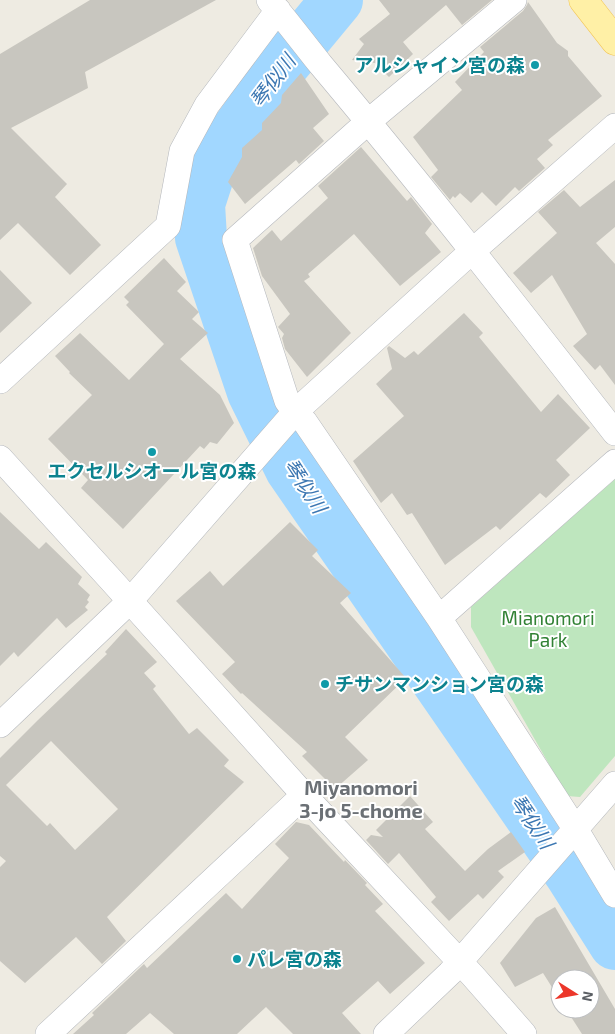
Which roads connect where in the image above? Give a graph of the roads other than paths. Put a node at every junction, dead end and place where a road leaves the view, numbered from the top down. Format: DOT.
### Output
graph roads {
  1 [pos="514,0"];
  2 [pos="583,0"];
  3 [pos="279,12"];
  4 [pos="615,41"];
  5 [pos="369,121"];
  6 [pos="615,126"];
  7 [pos="472,252"];
  8 [pos="0,381"];
  9 [pos="291,416"];
  10 [pos="615,433"];
  11 [pos="0,458"];
  12 [pos="615,462"];
  13 [pos="130,601"];
  14 [pos="439,618"];
  15 [pos="0,724"];
  16 [pos="615,784"];
  17 [pos="304,795"];
  18 [pos="571,835"];
  19 [pos="615,895"];
  20 [pos="460,962"];
  21 [pos="48,1034"];
  22 [pos="386,1034"];
  23 [pos="524,1034"];
  1 -- 5 [label="street"];
  2 -- 4 [label="main road"];
  3 -- 5 [label="street"];
  3 -- 8 [label="street"];
  5 -- 7 [label="street"];
  5 -- 9 [label="street"];
  6 -- 7 [label="street"];
  7 -- 9 [label="street"];
  7 -- 10 [label="street"];
  9 -- 13 [label="street"];
  9 -- 14 [label="street"];
  11 -- 13 [label="street"];
  12 -- 14 [label="street"];
  13 -- 15 [label="street"];
  13 -- 17 [label="street"];
  14 -- 18 [label="street"];
  16 -- 18 [label="street"];
  17 -- 20 [label="street"];
  17 -- 21 [label="street"];
  18 -- 19 [label="street"];
  18 -- 20 [label="street"];
  20 -- 22 [label="street"];
  20 -- 23 [label="street"];
}
